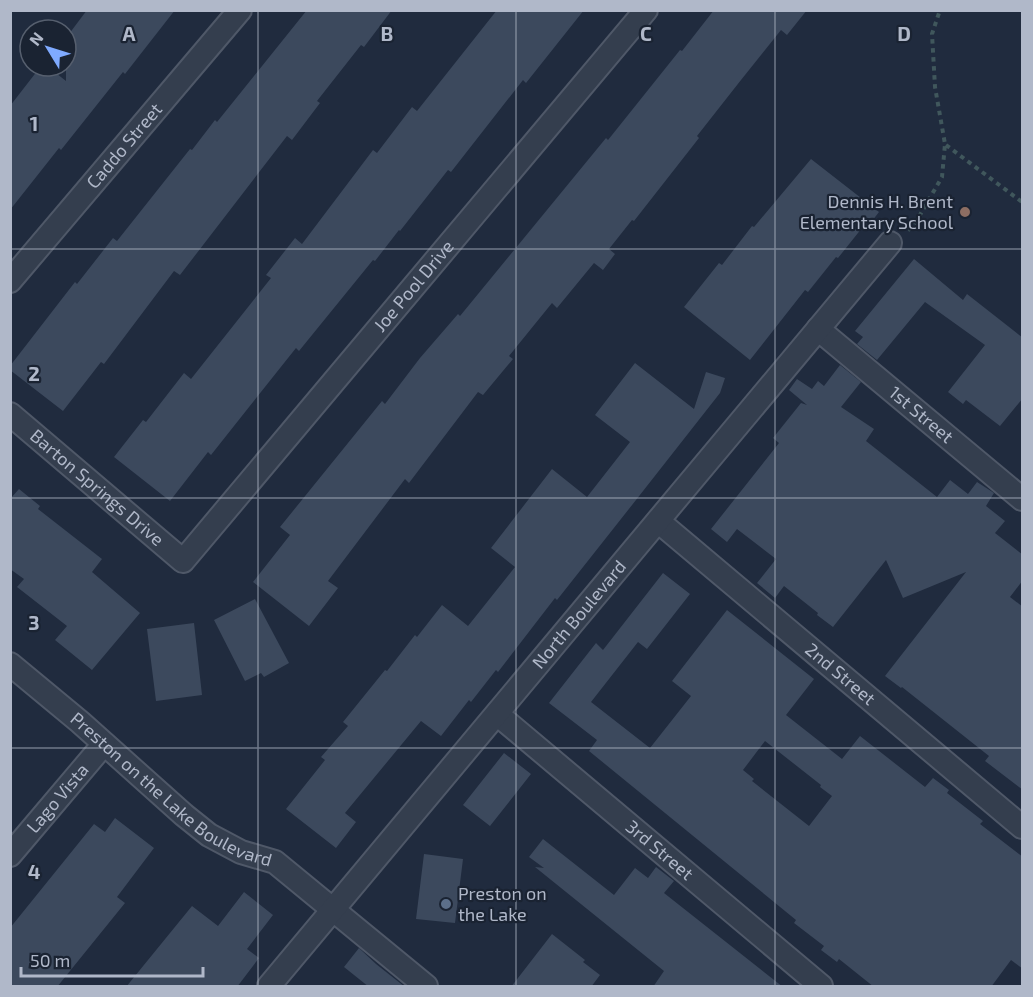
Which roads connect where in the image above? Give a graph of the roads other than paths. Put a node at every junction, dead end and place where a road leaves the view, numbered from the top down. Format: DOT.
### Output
graph roads {
  1 [pos="240,10"];
  2 [pos="646,10"];
  3 [pos="890,243"];
  4 [pos="10,281"];
  5 [pos="818,329"];
  6 [pos="10,414"];
  7 [pos="1023,499"];
  8 [pos="658,521"];
  9 [pos="183,561"];
  10 [pos="10,664"];
  11 [pos="497,714"];
  12 [pos="104,744"];
  13 [pos="1023,827"];
  14 [pos="10,855"];
  15 [pos="334,909"];
  16 [pos="269,987"];
  17 [pos="426,987"];
  18 [pos="821,987"];
  1 -- 4 [label="street, Caddo Street"];
  2 -- 9 [label="street, Joe Pool Drive"];
  3 -- 5 [label="street, North Boulevard"];
  5 -- 7 [label="street, 1st Street"];
  5 -- 8 [label="street, North Boulevard"];
  6 -- 9 [label="street, Barton Springs Drive"];
  8 -- 11 [label="street, North Boulevard"];
  8 -- 13 [label="street, 2nd Street"];
  10 -- 12 [label="street, Preston on the Lake Boulevard"];
  11 -- 15 [label="street, North Boulevard"];
  11 -- 18 [label="street, 3rd Street"];
  12 -- 14 [label="street, Lago Vista"];
  12 -- 15 [label="street, Preston on the Lake Boulevard"];
  15 -- 16 [label="street, North Boulevard"];
  15 -- 17 [label="street, Preston on the Lake Boulevard"];
}
